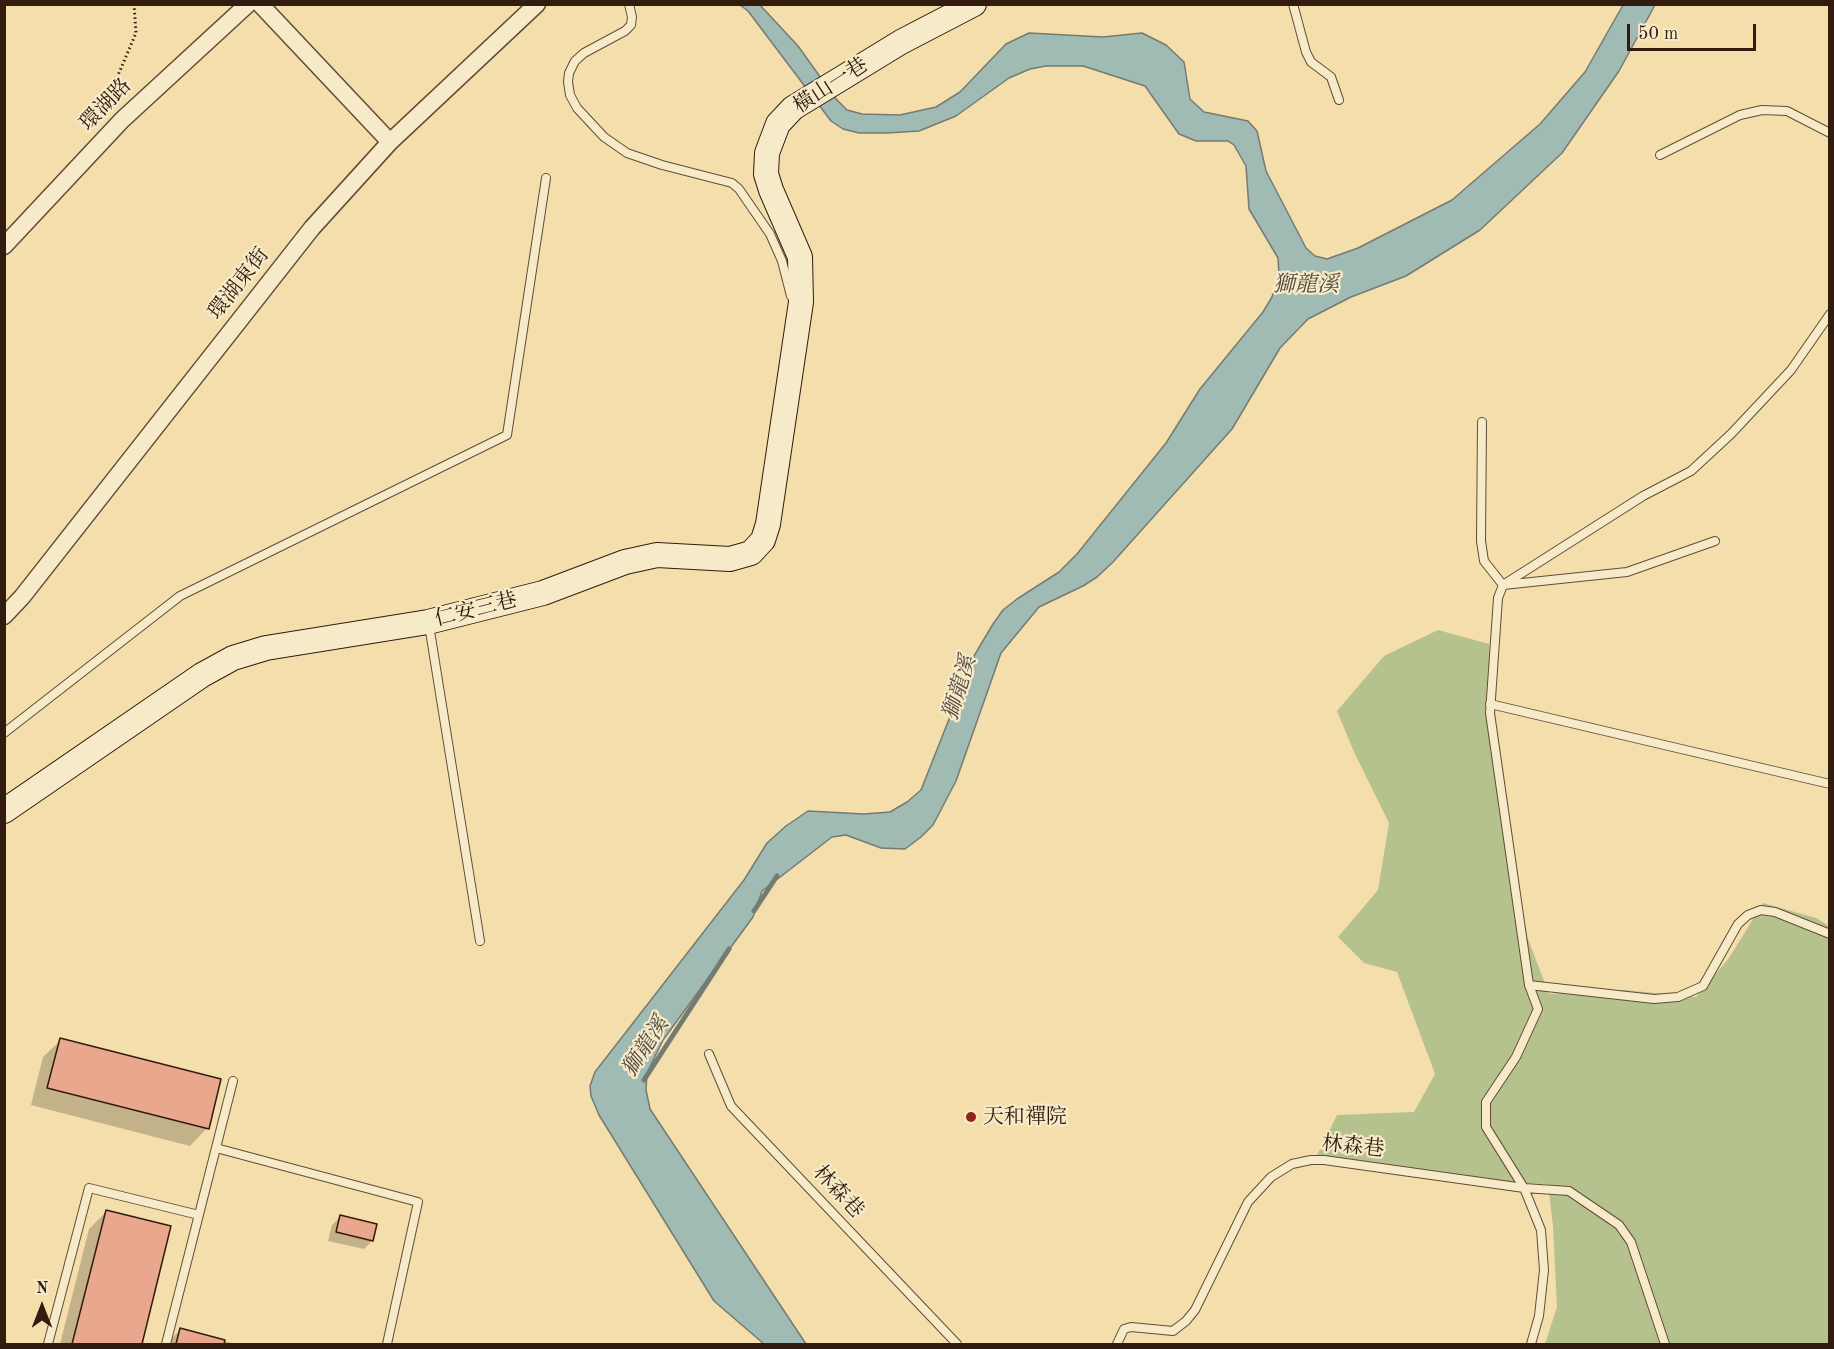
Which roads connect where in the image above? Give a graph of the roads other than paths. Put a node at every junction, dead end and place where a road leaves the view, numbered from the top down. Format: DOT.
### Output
graph roads {
  1 [pos="248,4"];
  2 [pos="260,4"];
  3 [pos="537,4"];
  4 [pos="629,4"];
  5 [pos="974,4"];
  6 [pos="1293,4"];
  7 [pos="1339,100"];
  8 [pos="1830,133"];
  9 [pos="390,142"];
  10 [pos="1660,155"];
  11 [pos="546,178"];
  12 [pos="4,246"];
  13 [pos="1830,314"];
  14 [pos="798,322"];
  15 [pos="1482,422"];
  16 [pos="1715,541"];
  17 [pos="1503,585"];
  18 [pos="4,616"];
  19 [pos="428,622"];
  20 [pos="1490,704"];
  21 [pos="4,733"];
  22 [pos="1830,784"];
  23 [pos="4,811"];
  24 [pos="1830,934"];
  25 [pos="480,941"];
  26 [pos="1529,985"];
  27 [pos="709,1054"];
  28 [pos="233,1081"];
  29 [pos="216,1148"];
  30 [pos="1524,1188"];
  31 [pos="199,1215"];
  32 [pos="48,1344"];
  33 [pos="166,1344"];
  34 [pos="387,1344"];
  35 [pos="957,1344"];
  36 [pos="1117,1344"];
  37 [pos="1531,1344"];
  38 [pos="1665,1344"];
  1 -- 12 [label="street, 環湖路"];
  2 -- 9 [label="street"];
  3 -- 9 [label="street, 環湖東街"];
  4 -- 14 [label="lane"];
  5 -- 14 [label="street, 橫山一巷"];
  6 -- 7 [label="lane"];
  8 -- 10 [label="lane"];
  9 -- 18 [label="street, 環湖東街"];
  11 -- 21 [label="lane"];
  13 -- 17 [label="lane"];
  14 -- 19 [label="street, 仁安三巷"];
  15 -- 17 [label="lane"];
  16 -- 17 [label="lane"];
  17 -- 20 [label="lane"];
  19 -- 23 [label="street, 仁安三巷"];
  19 -- 25 [label="lane"];
  20 -- 22 [label="lane"];
  20 -- 26 [label="lane"];
  24 -- 26 [label="lane"];
  26 -- 30 [label="lane"];
  27 -- 35 [label="lane, 林森巷"];
  28 -- 29 [label="lane"];
  29 -- 31 [label="lane"];
  29 -- 34 [label="lane"];
  30 -- 36 [label="lane, 林森巷"];
  30 -- 37 [label="lane"];
  30 -- 38 [label="lane"];
  31 -- 32 [label="lane"];
  31 -- 33 [label="lane"];
}
